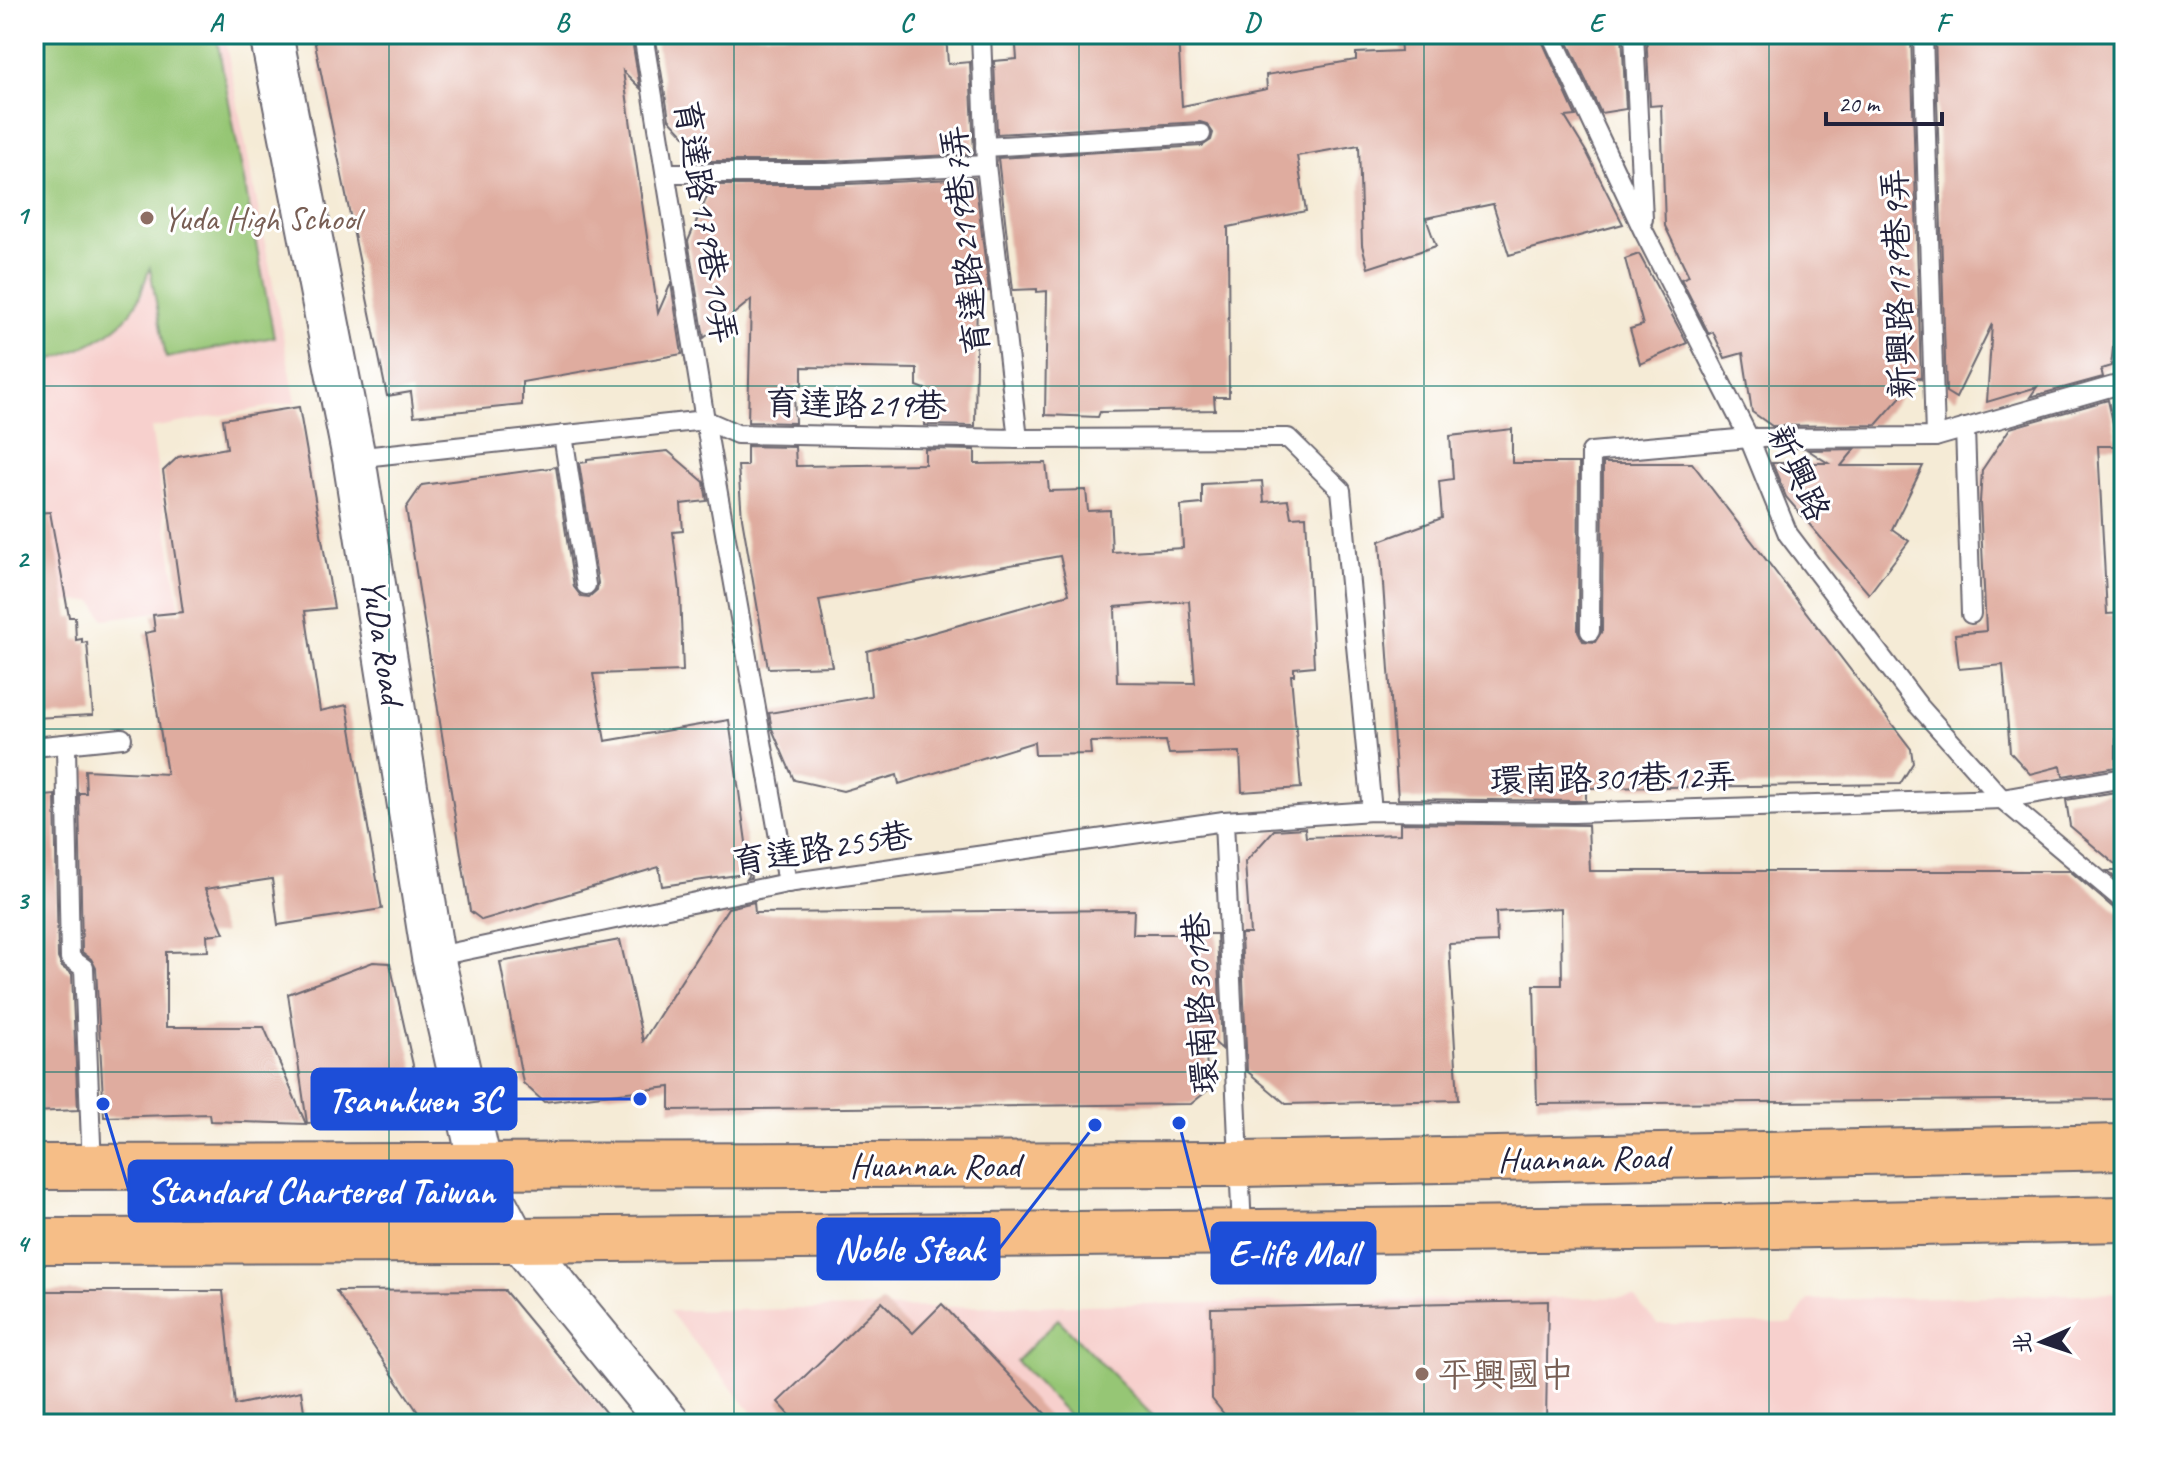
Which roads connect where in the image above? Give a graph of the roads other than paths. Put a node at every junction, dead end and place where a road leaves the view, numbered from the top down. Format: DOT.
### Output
graph roads {
  1 [pos="271,34"];
  2 [pos="643,34"];
  3 [pos="981,34"];
  4 [pos="1551,34"];
  5 [pos="1634,34"];
  6 [pos="1923,34"];
  7 [pos="1201,134"];
  8 [pos="986,156"];
  9 [pos="666,173"];
  10 [pos="1643,230"];
  11 [pos="2124,383"];
  12 [pos="705,420"];
  13 [pos="1965,428"];
  14 [pos="563,435"];
  15 [pos="1935,437"];
  16 [pos="1749,438"];
  17 [pos="1018,439"];
  18 [pos="354,458"];
  19 [pos="586,585"];
  20 [pos="1971,614"];
  21 [pos="1590,631"];
  22 [pos="122,738"];
  23 [pos="66,746"];
  24 [pos="34,747"];
  25 [pos="2124,778"];
  26 [pos="2002,799"];
  27 [pos="1372,811"];
  28 [pos="1224,821"];
  29 [pos="787,883"];
  30 [pos="2124,901"];
  31 [pos="433,957"];
  32 [pos="2124,1147"];
  33 [pos="1718,1156"];
  34 [pos="1240,1164"];
  35 [pos="34,1167"];
  36 [pos="92,1167"];
  37 [pos="481,1168"];
  38 [pos="2124,1219"];
  39 [pos="1724,1227"];
  40 [pos="1242,1230"];
  41 [pos="519,1240"];
  42 [pos="34,1241"];
  43 [pos="669,1424"];
  1 -- 18 [label="street, YuDa Road"];
  2 -- 9 [label="lane, 育達路179巷10弄"];
  3 -- 8 [label="lane, 育達路219巷7弄"];
  4 -- 10 [label="lane, 新興路"];
  5 -- 10 [label="lane"];
  6 -- 15 [label="lane, 新興路179巷9弄"];
  7 -- 8 [label="lane"];
  8 -- 9 [label="lane"];
  8 -- 17 [label="lane, 育達路219巷7弄"];
  9 -- 12 [label="lane, 育達路179巷10弄"];
  10 -- 16 [label="lane, 新興路"];
  11 -- 13 [label="lane"];
  12 -- 14 [label="lane, 育達路219巷"];
  12 -- 17 [label="lane, 育達路219巷"];
  12 -- 29 [label="lane, 育達路179巷10弄"];
  13 -- 15 [label="lane"];
  13 -- 20 [label="lane"];
  14 -- 18 [label="lane, 育達路219巷"];
  14 -- 19 [label="lane"];
  15 -- 16 [label="lane"];
  16 -- 21 [label="lane"];
  16 -- 26 [label="lane, 新興路"];
  17 -- 27 [label="lane, 育達路219巷"];
  18 -- 31 [label="street, YuDa Road"];
  22 -- 23 [label="lane"];
  23 -- 24 [label="lane"];
  23 -- 36 [label="lane"];
  25 -- 26 [label="lane, 環南路301巷12弄"];
  26 -- 27 [label="lane, 環南路301巷12弄"];
  26 -- 30 [label="lane, 新興路"];
  27 -- 28 [label="lane, 環南路301巷12弄"];
  28 -- 29 [label="lane, 育達路255巷"];
  28 -- 34 [label="lane, 環南路301巷"];
  29 -- 31 [label="lane, 育達路255巷"];
  31 -- 37 [label="street, YuDa Road"];
  32 -- 33 [label="main road, Huannan Road"];
  33 -- 34 [label="main road, Huannan Road"];
  33 -- 39 [label="main road"];
  34 -- 37 [label="main road, Huannan Road"];
  34 -- 40 [label="lane, 環南路301巷"];
  35 -- 36 [label="main road, Huannan Road"];
  36 -- 37 [label="main road, Huannan Road"];
  37 -- 41 [label="street, YuDa Road"];
  38 -- 39 [label="main road, Huannan Road"];
  39 -- 40 [label="main road, Huannan Road"];
  40 -- 41 [label="main road, Huannan Road"];
  41 -- 42 [label="main road, Huannan Road"];
  41 -- 43 [label="street"];
}
